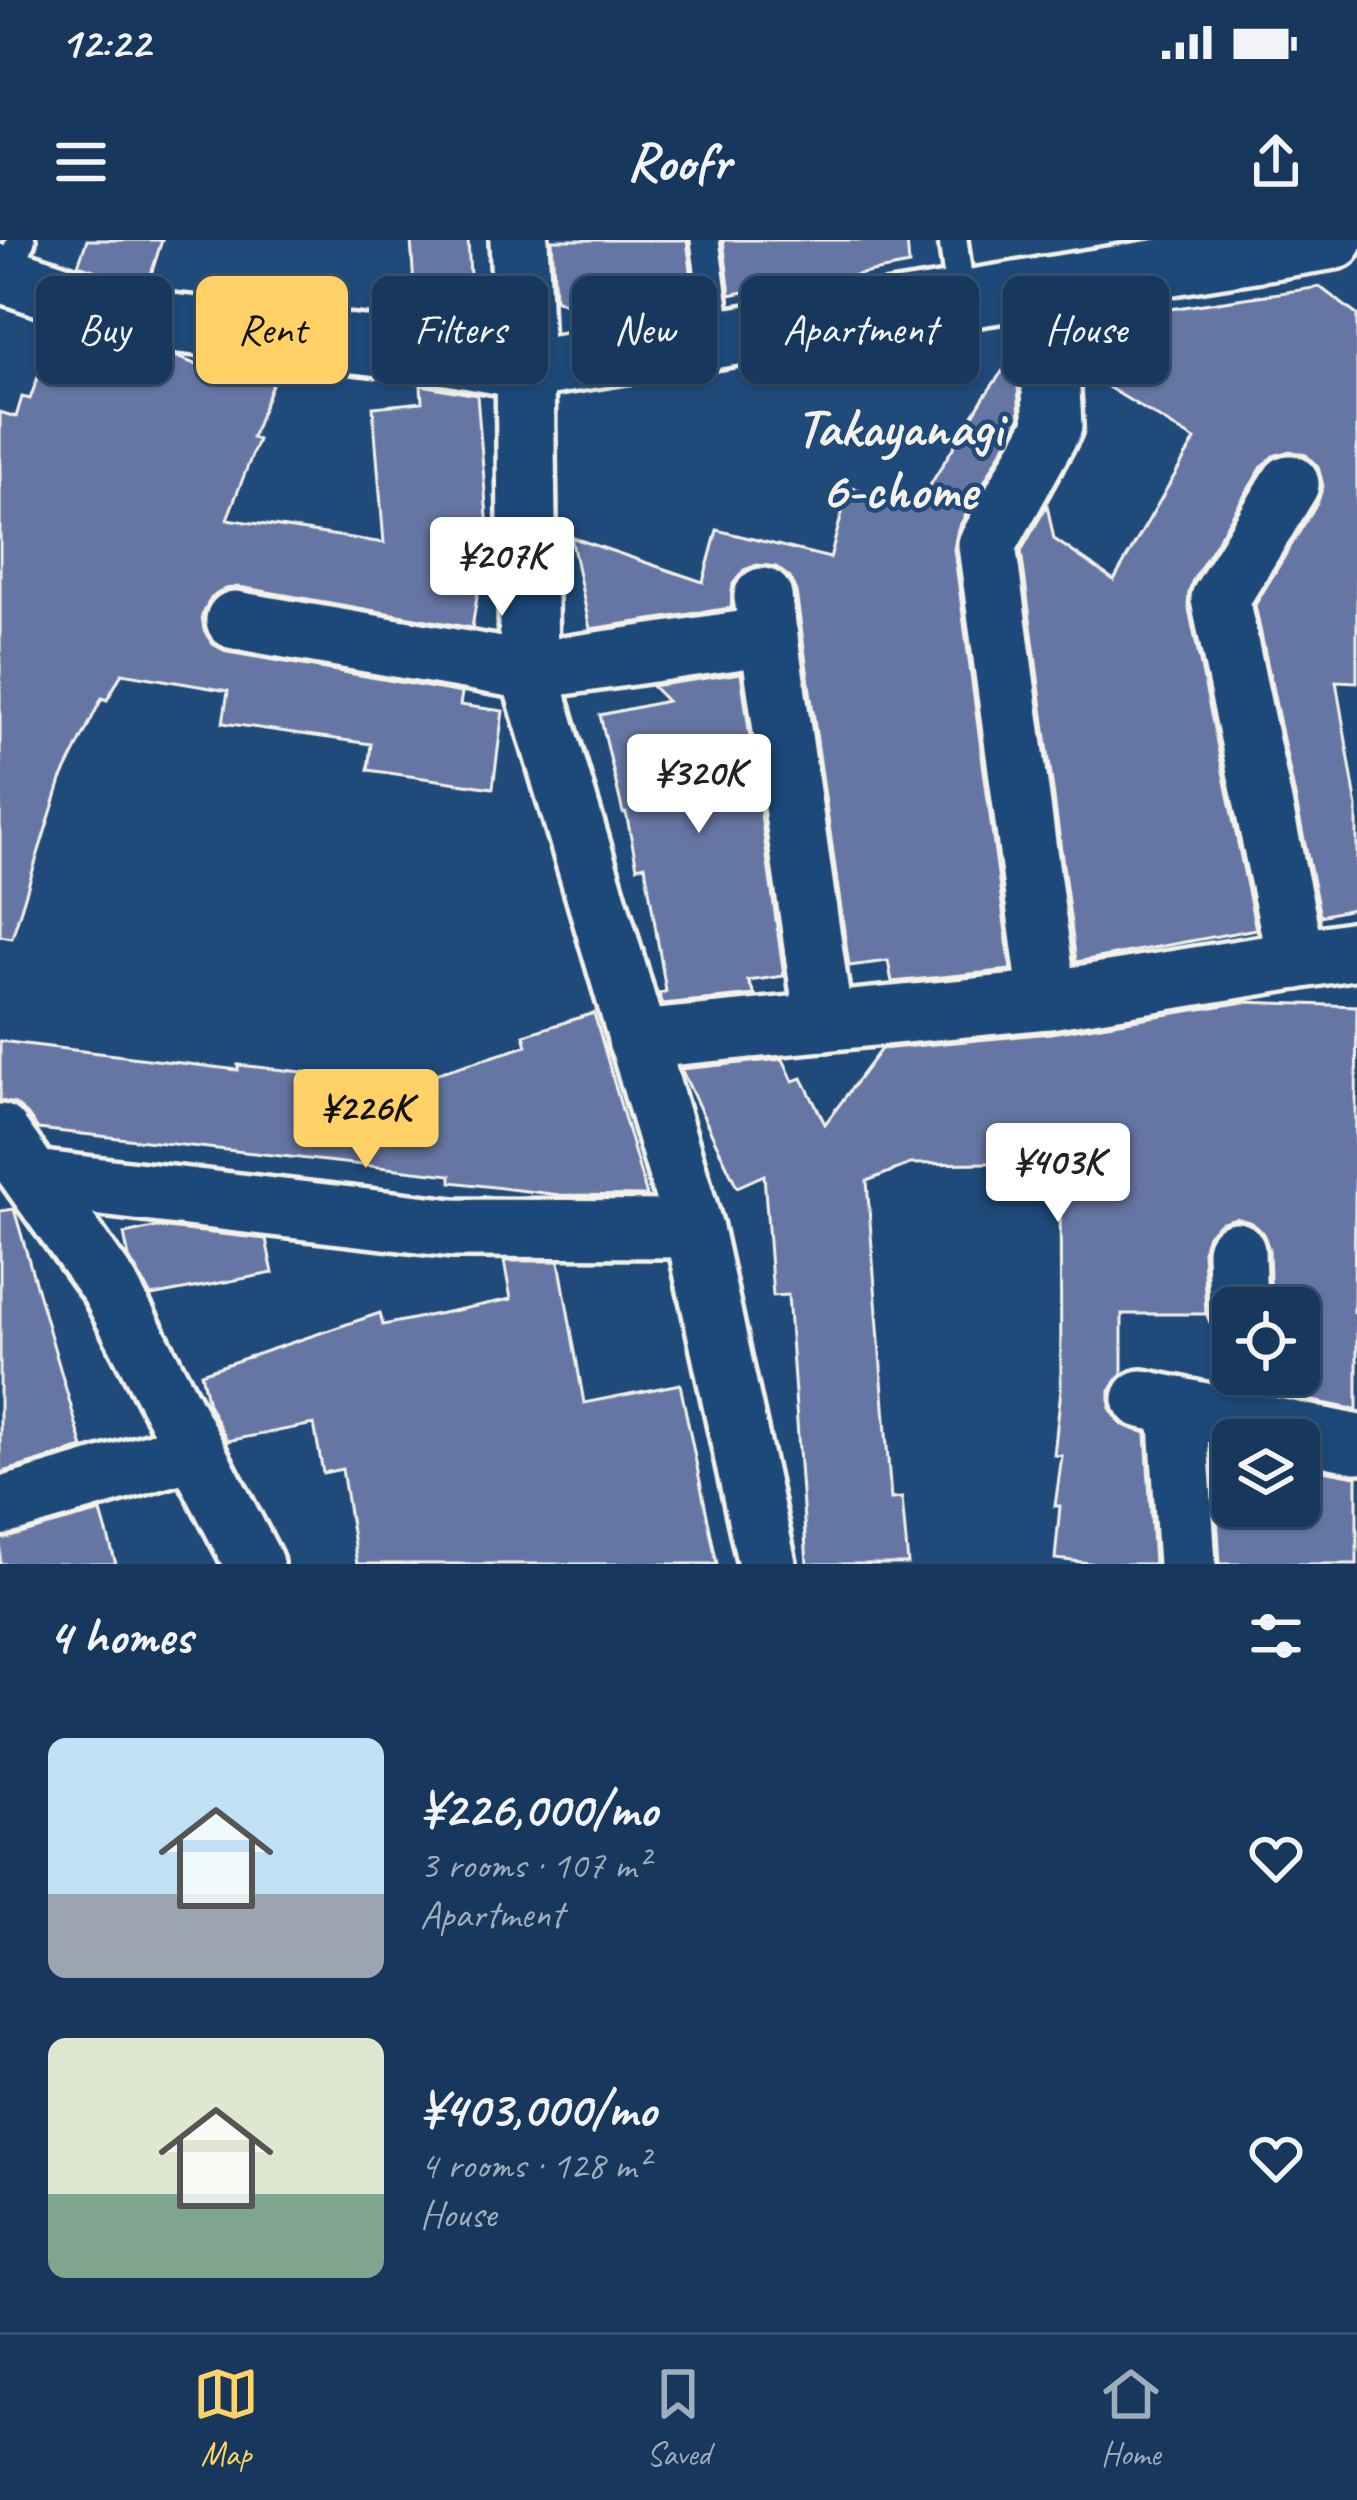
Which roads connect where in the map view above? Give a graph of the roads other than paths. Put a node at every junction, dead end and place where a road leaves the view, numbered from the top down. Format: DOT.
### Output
graph roads {
  1 [pos="519,240"];
  2 [pos="705,240"];
  3 [pos="953,240"];
  4 [pos="1334,240"];
  5 [pos="7,272"];
  6 [pos="521,276"];
  7 [pos="958,276"];
  8 [pos="1108,276"];
  9 [pos="741,334"];
  10 [pos="718,338"];
  11 [pos="372,346"];
  12 [pos="548,366"];
  13 [pos="525,384"];
  14 [pos="1051,384"];
  15 [pos="1290,484"];
  16 [pos="235,620"];
  17 [pos="530,671"];
  18 [pos="1357,950"];
  19 [pos="1296,960"];
  20 [pos="1048,1000"];
  21 [pos="824,1022"];
  22 [pos="637,1040"];
  23 [pos="0,1133"];
  24 [pos="33,1179"];
  25 [pos="694,1229"];
  26 [pos="1237,1251"];
  27 [pos="1238,1287"];
  28 [pos="1240,1396"];
  29 [pos="1357,1444"];
  30 [pos="194,1450"];
  31 [pos="0,1507"];
  32 [pos="254,1564"];
  33 [pos="767,1564"];
  34 [pos="1186,1564"];
  1 -- 6 [label="street"];
  2 -- 10 [label="lane"];
  3 -- 7 [label="lane"];
  4 -- 8 [label="street"];
  5 -- 11 [label="street"];
  9 -- 10 [label="street"];
  10 -- 12 [label="street"];
  13 -- 17 [label="street"];
  14 -- 20 [label="street"];
  15 -- 19 [label="street"];
  16 -- 17 [label="street"];
  17 -- 21 [label="street"];
  17 -- 22 [label="street"];
  18 -- 19 [label="street"];
  19 -- 20 [label="street"];
  20 -- 21 [label="street"];
  21 -- 22 [label="street"];
  22 -- 25 [label="street"];
  23 -- 24 [label="street"];
  24 -- 25 [label="street"];
  24 -- 30 [label="street"];
  25 -- 33 [label="street"];
  26 -- 27 [label="street"];
  28 -- 29 [label="street"];
  28 -- 34 [label="street"];
  30 -- 31 [label="street"];
  30 -- 32 [label="street"];
}
